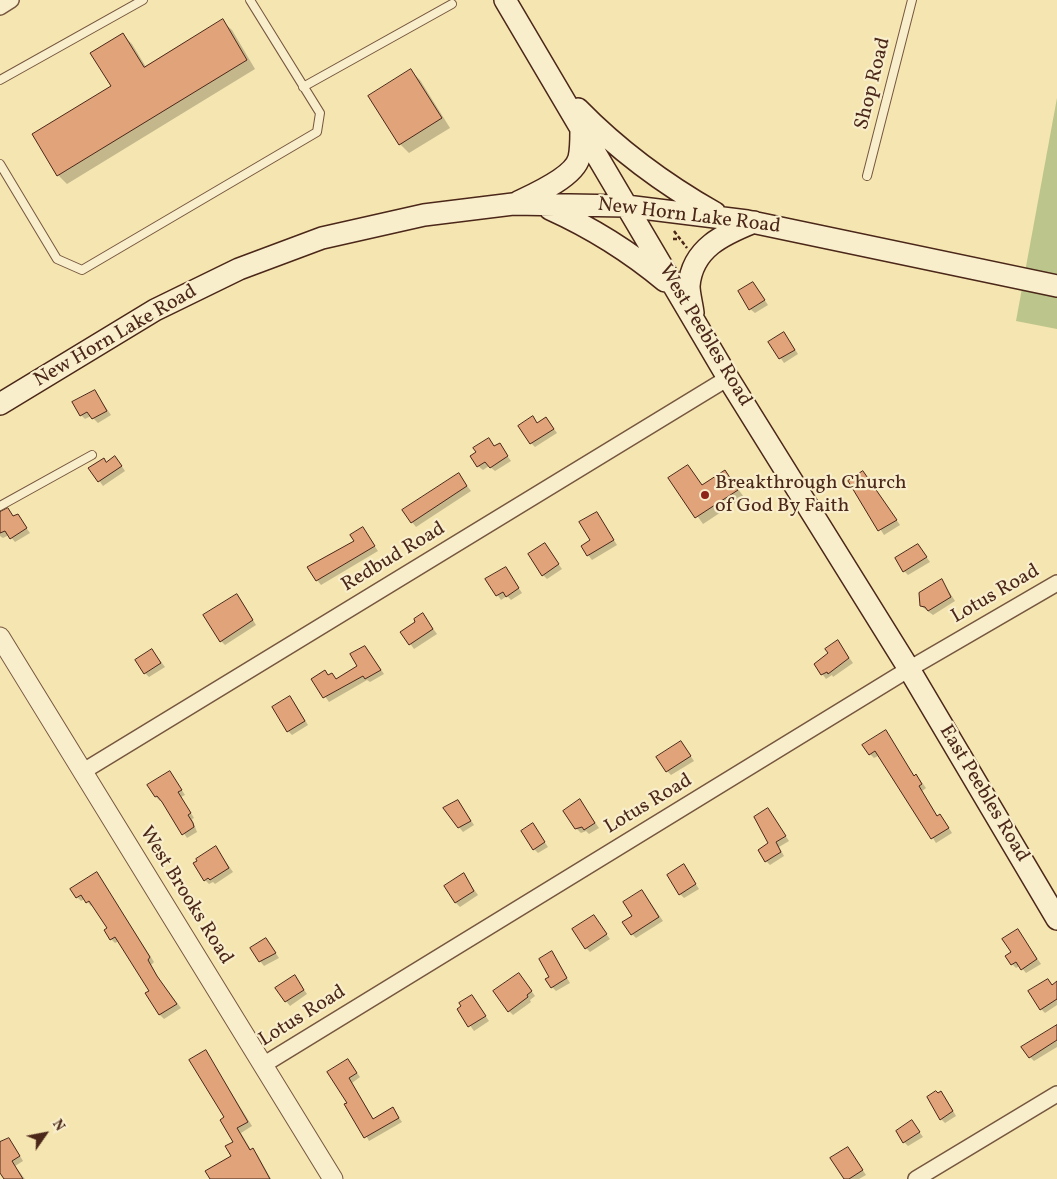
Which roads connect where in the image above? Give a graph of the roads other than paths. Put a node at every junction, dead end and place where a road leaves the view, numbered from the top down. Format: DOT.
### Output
graph roads {
  1 [pos="11,0"];
  2 [pos="143,0"];
  3 [pos="250,0"];
  4 [pos="505,0"];
  5 [pos="912,0"];
  6 [pos="452,4"];
  7 [pos="0,6"];
  8 [pos="0,80"];
  9 [pos="303,87"];
  10 [pos="557,88"];
  11 [pos="581,130"];
  12 [pos="0,164"];
  13 [pos="867,176"];
  14 [pos="513,204"];
  15 [pos="540,204"];
  16 [pos="626,206"];
  17 [pos="724,218"];
  18 [pos="754,222"];
  19 [pos="1057,286"];
  20 [pos="676,290"];
  21 [pos="693,318"];
  22 [pos="728,378"];
  23 [pos="0,404"];
  24 [pos="92,455"];
  25 [pos="0,506"];
  26 [pos="1057,582"];
  27 [pos="1,642"];
  28 [pos="909,669"];
  29 [pos="82,772"];
  30 [pos="1057,919"];
  31 [pos="263,1065"];
  32 [pos="1057,1094"];
  33 [pos="333,1179"];
  34 [pos="916,1179"];
  1 -- 7 [label="street"];
  2 -- 8 [label="lane"];
  3 -- 9 [label="lane"];
  4 -- 10 [label="main road, West Peebles Road"];
  5 -- 13 [label="lane, Shop Road"];
  6 -- 9 [label="lane"];
  9 -- 12 [label="lane"];
  10 -- 11 [label="main road, West Peebles Road"];
  10 -- 17 [label="main road"];
  11 -- 14 [label="main road"];
  11 -- 16 [label="main road, West Peebles Road"];
  14 -- 15 [label="main road, New Horn Lake Road"];
  14 -- 23 [label="main road, New Horn Lake Road"];
  15 -- 16 [label="main road, New Horn Lake Road"];
  15 -- 20 [label="main road"];
  16 -- 17 [label="main road, New Horn Lake Road"];
  16 -- 20 [label="main road, West Peebles Road"];
  17 -- 18 [label="main road, New Horn Lake Road"];
  18 -- 19 [label="main road, New Horn Lake Road"];
  18 -- 21 [label="main road"];
  20 -- 21 [label="main road, West Peebles Road"];
  21 -- 22 [label="main road, West Peebles Road"];
  22 -- 28 [label="main road, West Peebles Road"];
  22 -- 29 [label="street, Redbud Road"];
  24 -- 25 [label="lane"];
  26 -- 28 [label="street, Lotus Road"];
  27 -- 29 [label="street, West Brooks Road"];
  28 -- 30 [label="main road, East Peebles Road"];
  28 -- 31 [label="street, Lotus Road"];
  29 -- 31 [label="street, West Brooks Road"];
  31 -- 33 [label="street, West Brooks Road"];
  32 -- 34 [label="street"];
}
